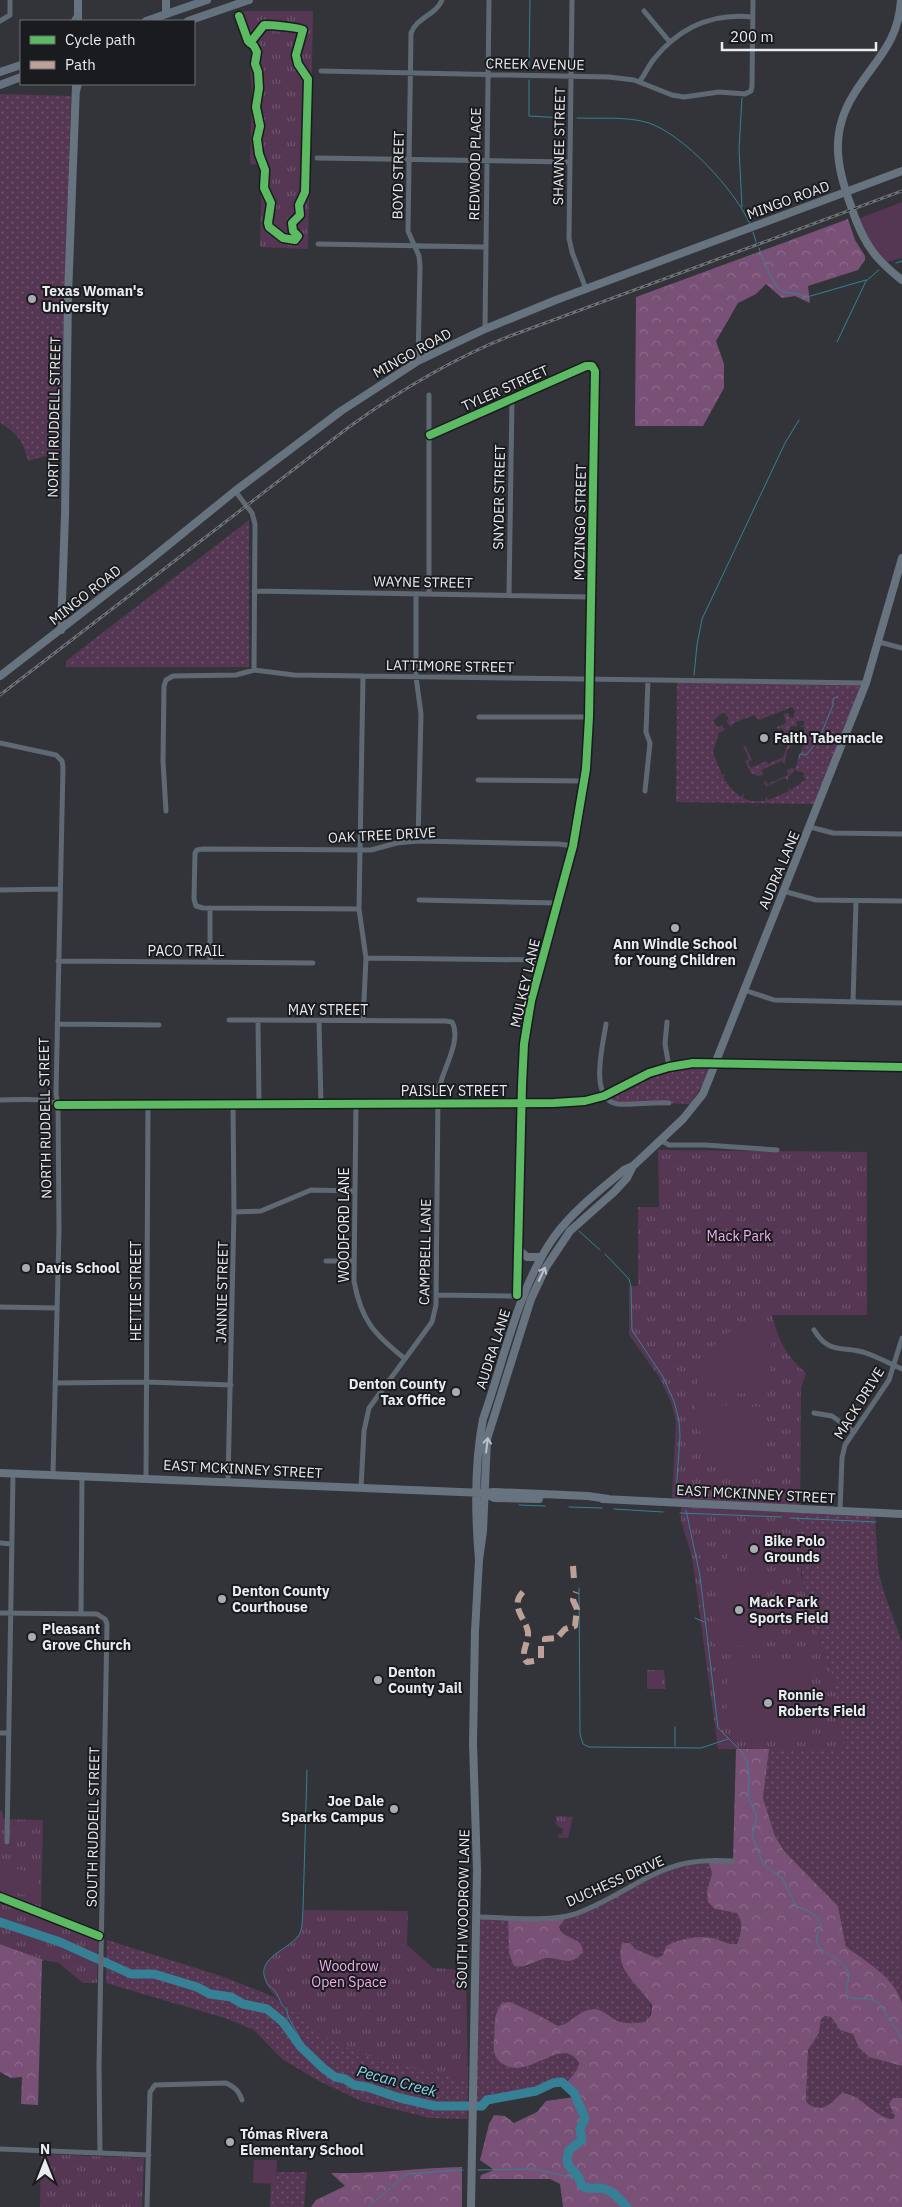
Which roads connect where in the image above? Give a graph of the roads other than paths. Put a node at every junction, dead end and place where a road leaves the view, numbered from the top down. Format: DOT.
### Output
graph roads {
  1 [pos="10,0"];
  2 [pos="78,0"];
  3 [pos="166,0"];
  4 [pos="207,0"];
  5 [pos="249,0"];
  6 [pos="442,0"];
  7 [pos="489,0"];
  8 [pos="572,0"];
  9 [pos="753,0"];
  10 [pos="900,0"];
  11 [pos="644,12"];
  12 [pos="166,14"];
  13 [pos="752,17"];
  14 [pos="77,20"];
  15 [pos="149,20"];
  16 [pos="191,20"];
  17 [pos="0,21"];
  18 [pos="670,41"];
  19 [pos="20,65"];
  20 [pos="321,71"];
  21 [pos="0,72"];
  22 [pos="411,73"];
  23 [pos="488,74"];
  24 [pos="571,75"];
  25 [pos="20,77"];
  26 [pos="640,82"];
  27 [pos="0,85"];
  28 [pos="77,86"];
  29 [pos="317,158"];
  30 [pos="409,159"];
  31 [pos="486,160"];
  32 [pos="569,162"];
  33 [pos="902,171"];
  34 [pos="845,192"];
  35 [pos="318,244"];
  36 [pos="414,246"];
  37 [pos="485,247"];
  38 [pos="902,280"];
  39 [pos="586,289"];
  40 [pos="485,329"];
  41 [pos="418,361"];
  42 [pos="592,366"];
  43 [pos="429,395"];
  44 [pos="512,398"];
  45 [pos="430,435"];
  46 [pos="235,491"];
  47 [pos="902,560"];
  48 [pos="254,590"];
  49 [pos="416,594"];
  50 [pos="429,594"];
  51 [pos="509,595"];
  52 [pos="591,597"];
  53 [pos="61,630"];
  54 [pos="879,642"];
  55 [pos="902,648"];
  56 [pos="254,670"];
  57 [pos="0,676"];
  58 [pos="363,676"];
  59 [pos="416,677"];
  60 [pos="589,680"];
  61 [pos="648,680"];
  62 [pos="866,683"];
  63 [pos="589,717"];
  64 [pos="479,718"];
  65 [pos="0,743"];
  66 [pos="478,780"];
  67 [pos="584,781"];
  68 [pos="645,791"];
  69 [pos="166,811"];
  70 [pos="810,827"];
  71 [pos="902,834"];
  72 [pos="418,841"];
  73 [pos="573,846"];
  74 [pos="361,850"];
  75 [pos="59,889"];
  76 [pos="0,890"];
  77 [pos="783,891"];
  78 [pos="419,900"];
  79 [pos="856,901"];
  80 [pos="902,902"];
  81 [pos="559,903"];
  82 [pos="210,908"];
  83 [pos="359,909"];
  84 [pos="366,958"];
  85 [pos="542,960"];
  86 [pos="58,961"];
  87 [pos="210,962"];
  88 [pos="313,963"];
  89 [pos="744,990"];
  90 [pos="853,1002"];
  91 [pos="902,1003"];
  92 [pos="228,1020"];
  93 [pos="258,1021"];
  94 [pos="319,1021"];
  95 [pos="363,1021"];
  96 [pos="428,1021"];
  97 [pos="667,1022"];
  98 [pos="57,1024"];
  99 [pos="606,1024"];
  100 [pos="159,1025"];
  101 [pos="716,1063"];
  102 [pos="670,1067"];
  103 [pos="902,1067"];
  104 [pos="604,1096"];
  105 [pos="0,1100"];
  106 [pos="259,1103"];
  107 [pos="438,1103"];
  108 [pos="522,1103"];
  109 [pos="233,1104"];
  110 [pos="321,1104"];
  111 [pos="356,1104"];
  112 [pos="669,1104"];
  113 [pos="58,1105"];
  114 [pos="148,1105"];
  115 [pos="660,1140"];
  116 [pos="776,1150"];
  117 [pos="633,1166"];
  118 [pos="354,1191"];
  119 [pos="590,1199"];
  120 [pos="597,1206"];
  121 [pos="234,1212"];
  122 [pos="518,1250"];
  123 [pos="541,1257"];
  124 [pos="326,1261"];
  125 [pos="353,1261"];
  126 [pos="436,1294"];
  127 [pos="524,1297"];
  128 [pos="0,1307"];
  129 [pos="56,1308"];
  130 [pos="814,1330"];
  131 [pos="902,1338"];
  132 [pos="404,1358"];
  133 [pos="895,1366"];
  134 [pos="902,1369"];
  135 [pos="147,1382"];
  136 [pos="55,1383"];
  137 [pos="231,1385"];
  138 [pos="814,1413"];
  139 [pos="853,1431"];
  140 [pos="0,1473"];
  141 [pos="13,1473"];
  142 [pos="53,1474"];
  143 [pos="82,1476"];
  144 [pos="146,1478"];
  145 [pos="228,1481"];
  146 [pos="361,1488"];
  147 [pos="480,1493"];
  148 [pos="840,1511"];
  149 [pos="902,1514"];
  150 [pos="0,1544"];
  151 [pos="12,1544"];
  152 [pos="479,1560"];
  153 [pos="0,1613"];
  154 [pos="11,1613"];
  155 [pos="80,1613"];
  156 [pos="0,1733"];
  157 [pos="9,1733"];
  158 [pos="0,1807"];
  159 [pos="8,1808"];
  160 [pos="7,1842"];
  161 [pos="733,1861"];
  162 [pos="476,1917"];
  163 [pos="242,2100"];
  164 [pos="0,2149"];
  165 [pos="100,2153"];
  166 [pos="148,2155"];
  167 [pos="147,2207"];
  168 [pos="471,2207"];
  1 -- 17 [label="street"];
  2 -- 14 [label="street"];
  3 -- 12 [label="street"];
  4 -- 12 [label="main road"];
  5 -- 16 [label="main road"];
  6 -- 22 [label="street, BOYD STREET"];
  7 -- 23 [label="street, REDWOOD PLACE"];
  8 -- 24 [label="street, SHAWNEE STREET"];
  9 -- 13 [label="street"];
  10 -- 34 [label="street"];
  11 -- 18 [label="street"];
  12 -- 15 [label="main road"];
  13 -- 18 [label="street"];
  13 -- 26 [label="street, CREEK AVENUE"];
  18 -- 26 [label="street"];
  19 -- 21 [label="main road"];
  20 -- 22 [label="street, CREEK AVENUE"];
  22 -- 23 [label="street, CREEK AVENUE"];
  22 -- 30 [label="street, BOYD STREET"];
  23 -- 24 [label="street, CREEK AVENUE"];
  23 -- 31 [label="street, REDWOOD PLACE"];
  24 -- 26 [label="street, CREEK AVENUE"];
  24 -- 32 [label="street, SHAWNEE STREET"];
  25 -- 27 [label="main road"];
  28 -- 53 [label="street, NORTH RUDDELL STREET"];
  29 -- 30 [label="street"];
  30 -- 31 [label="street"];
  30 -- 36 [label="street, BOYD STREET"];
  31 -- 32 [label="street"];
  31 -- 37 [label="street, REDWOOD PLACE"];
  32 -- 39 [label="street, SHAWNEE STREET"];
  33 -- 34 [label="street, MINGO ROAD"];
  34 -- 38 [label="street"];
  34 -- 39 [label="street, MINGO ROAD"];
  35 -- 36 [label="street"];
  36 -- 37 [label="street"];
  36 -- 41 [label="street, BOYD STREET"];
  37 -- 40 [label="street, REDWOOD PLACE"];
  39 -- 40 [label="street, MINGO ROAD"];
  40 -- 41 [label="street, MINGO ROAD"];
  41 -- 46 [label="street, MINGO ROAD"];
  42 -- 44 [label="street, TYLER STREET"];
  42 -- 52 [label="street, MOZINGO STREET"];
  43 -- 45 [label="street"];
  44 -- 45 [label="street, TYLER STREET"];
  44 -- 51 [label="street, SNYDER STREET"];
  45 -- 50 [label="street"];
  46 -- 48 [label="street"];
  46 -- 53 [label="street, MINGO ROAD"];
  47 -- 54 [label="street, AUDRA LANE"];
  48 -- 49 [label="street, WAYNE STREET"];
  48 -- 56 [label="street"];
  49 -- 50 [label="street, WAYNE STREET"];
  49 -- 59 [label="street"];
  50 -- 51 [label="street, WAYNE STREET"];
  51 -- 52 [label="street, WAYNE STREET"];
  52 -- 60 [label="street, MOZINGO STREET"];
  53 -- 57 [label="street, MINGO ROAD"];
  54 -- 55 [label="street"];
  54 -- 62 [label="street, AUDRA LANE"];
  56 -- 58 [label="street, LATTIMORE STREET"];
  56 -- 69 [label="street, LATTIMORE STREET"];
  58 -- 59 [label="street, LATTIMORE STREET"];
  58 -- 74 [label="street"];
  59 -- 60 [label="street, LATTIMORE STREET"];
  59 -- 72 [label="street"];
  60 -- 61 [label="street, LATTIMORE STREET"];
  60 -- 63 [label="street, MULKEY LANE"];
  61 -- 62 [label="street, LATTIMORE STREET"];
  61 -- 68 [label="street"];
  62 -- 70 [label="street, AUDRA LANE"];
  63 -- 64 [label="street"];
  63 -- 67 [label="street, MULKEY LANE"];
  65 -- 75 [label="street, NORTH RUDDELL STREET"];
  66 -- 67 [label="street"];
  67 -- 73 [label="street, MULKEY LANE"];
  70 -- 71 [label="street"];
  70 -- 77 [label="street, AUDRA LANE"];
  72 -- 73 [label="street, OAK TREE DRIVE"];
  72 -- 74 [label="street, OAK TREE DRIVE"];
  73 -- 81 [label="street, MULKEY LANE"];
  74 -- 82 [label="street, OAK TREE DRIVE"];
  74 -- 83 [label="street"];
  75 -- 76 [label="street"];
  75 -- 86 [label="street, NORTH RUDDELL STREET"];
  77 -- 79 [label="street"];
  77 -- 89 [label="street, AUDRA LANE"];
  78 -- 81 [label="street"];
  79 -- 80 [label="street"];
  79 -- 90 [label="street"];
  81 -- 85 [label="street, MULKEY LANE"];
  82 -- 83 [label="street"];
  82 -- 87 [label="street"];
  83 -- 84 [label="street"];
  84 -- 85 [label="street"];
  84 -- 95 [label="street"];
  85 -- 108 [label="street, MULKEY LANE"];
  86 -- 87 [label="street, PACO TRAIL"];
  86 -- 98 [label="street, NORTH RUDDELL STREET"];
  87 -- 88 [label="street, PACO TRAIL"];
  89 -- 90 [label="street"];
  89 -- 101 [label="street, AUDRA LANE"];
  90 -- 91 [label="street"];
  92 -- 93 [label="street, MAY STREET"];
  93 -- 94 [label="street, MAY STREET"];
  93 -- 106 [label="street"];
  94 -- 95 [label="street, MAY STREET"];
  94 -- 110 [label="street"];
  95 -- 96 [label="street, MAY STREET"];
  96 -- 107 [label="street, CAMPBELL LANE"];
  97 -- 102 [label="street"];
  98 -- 100 [label="street"];
  98 -- 113 [label="street, NORTH RUDDELL STREET"];
  99 -- 104 [label="street"];
  101 -- 102 [label="street, PAISLEY STREET"];
  101 -- 103 [label="street, PAISLEY STREET"];
  101 -- 115 [label="street, AUDRA LANE"];
  102 -- 104 [label="street, PAISLEY STREET"];
  104 -- 108 [label="street, PAISLEY STREET"];
  104 -- 112 [label="street"];
  105 -- 113 [label="street, PAISLEY STREET"];
  106 -- 109 [label="street, PAISLEY STREET"];
  106 -- 110 [label="street, PAISLEY STREET"];
  107 -- 108 [label="street, PAISLEY STREET"];
  107 -- 111 [label="street, PAISLEY STREET"];
  107 -- 126 [label="street, CAMPBELL LANE"];
  108 -- 122 [label="street, MULKEY LANE"];
  109 -- 114 [label="street, PAISLEY STREET"];
  109 -- 121 [label="street, JANNIE STREET"];
  110 -- 111 [label="street, PAISLEY STREET"];
  111 -- 118 [label="street, WOODFORD LANE"];
  113 -- 114 [label="street, PAISLEY STREET"];
  113 -- 129 [label="street, NORTH RUDDELL STREET"];
  114 -- 135 [label="street, HETTIE STREET"];
  115 -- 116 [label="street"];
  115 -- 117 [label="street, AUDRA LANE"];
  117 -- 119 [label="street, AUDRA LANE"];
  117 -- 120 [label="street, AUDRA LANE"];
  118 -- 121 [label="street"];
  118 -- 125 [label="street, WOODFORD LANE"];
  119 -- 120 [label="street"];
  119 -- 123 [label="street, AUDRA LANE"];
  127 -- 120 [label="street, AUDRA LANE, one-way"];
  121 -- 137 [label="street, JANNIE STREET"];
  122 -- 123 [label="street"];
  122 -- 127 [label="street, MULKEY LANE"];
  123 -- 127 [label="street, AUDRA LANE"];
  124 -- 125 [label="street"];
  125 -- 132 [label="street, WOODFORD LANE"];
  126 -- 127 [label="street"];
  126 -- 132 [label="street, CAMPBELL LANE"];
  127 -- 147 [label="street, AUDRA LANE"];
  128 -- 129 [label="street"];
  129 -- 136 [label="street, NORTH RUDDELL STREET"];
  130 -- 133 [label="street"];
  131 -- 133 [label="street, MACK DRIVE"];
  132 -- 146 [label="street, CAMPBELL LANE"];
  133 -- 134 [label="street"];
  133 -- 139 [label="street, MACK DRIVE"];
  135 -- 136 [label="street"];
  135 -- 137 [label="street"];
  135 -- 144 [label="street, HETTIE STREET"];
  136 -- 142 [label="street, NORTH RUDDELL STREET"];
  137 -- 145 [label="street, JANNIE STREET"];
  138 -- 139 [label="street"];
  139 -- 148 [label="street, MACK DRIVE"];
  140 -- 141 [label="street, EAST MCKINNEY STREET"];
  141 -- 142 [label="street, EAST MCKINNEY STREET"];
  141 -- 151 [label="street"];
  142 -- 143 [label="street, EAST MCKINNEY STREET"];
  143 -- 144 [label="street, EAST MCKINNEY STREET"];
  143 -- 155 [label="street"];
  144 -- 145 [label="street, EAST MCKINNEY STREET"];
  145 -- 146 [label="street, EAST MCKINNEY STREET"];
  146 -- 147 [label="street, EAST MCKINNEY STREET"];
  147 -- 148 [label="street, EAST MCKINNEY STREET"];
  147 -- 152 [label="street, AUDRA LANE"];
  148 -- 149 [label="street, EAST MCKINNEY STREET"];
  150 -- 151 [label="street"];
  151 -- 154 [label="street"];
  152 -- 162 [label="street, SOUTH WOODROW LANE"];
  153 -- 154 [label="street, SOUTH RUDDELL STREET"];
  154 -- 155 [label="street, SOUTH RUDDELL STREET"];
  154 -- 157 [label="street"];
  155 -- 165 [label="street, SOUTH RUDDELL STREET"];
  156 -- 157 [label="street"];
  157 -- 159 [label="street"];
  158 -- 159 [label="street"];
  159 -- 160 [label="street"];
  161 -- 162 [label="street, DUCHESS DRIVE"];
  162 -- 168 [label="street, SOUTH WOODROW LANE"];
  163 -- 166 [label="street"];
  164 -- 165 [label="street"];
  165 -- 166 [label="street"];
  166 -- 167 [label="street"];
}
